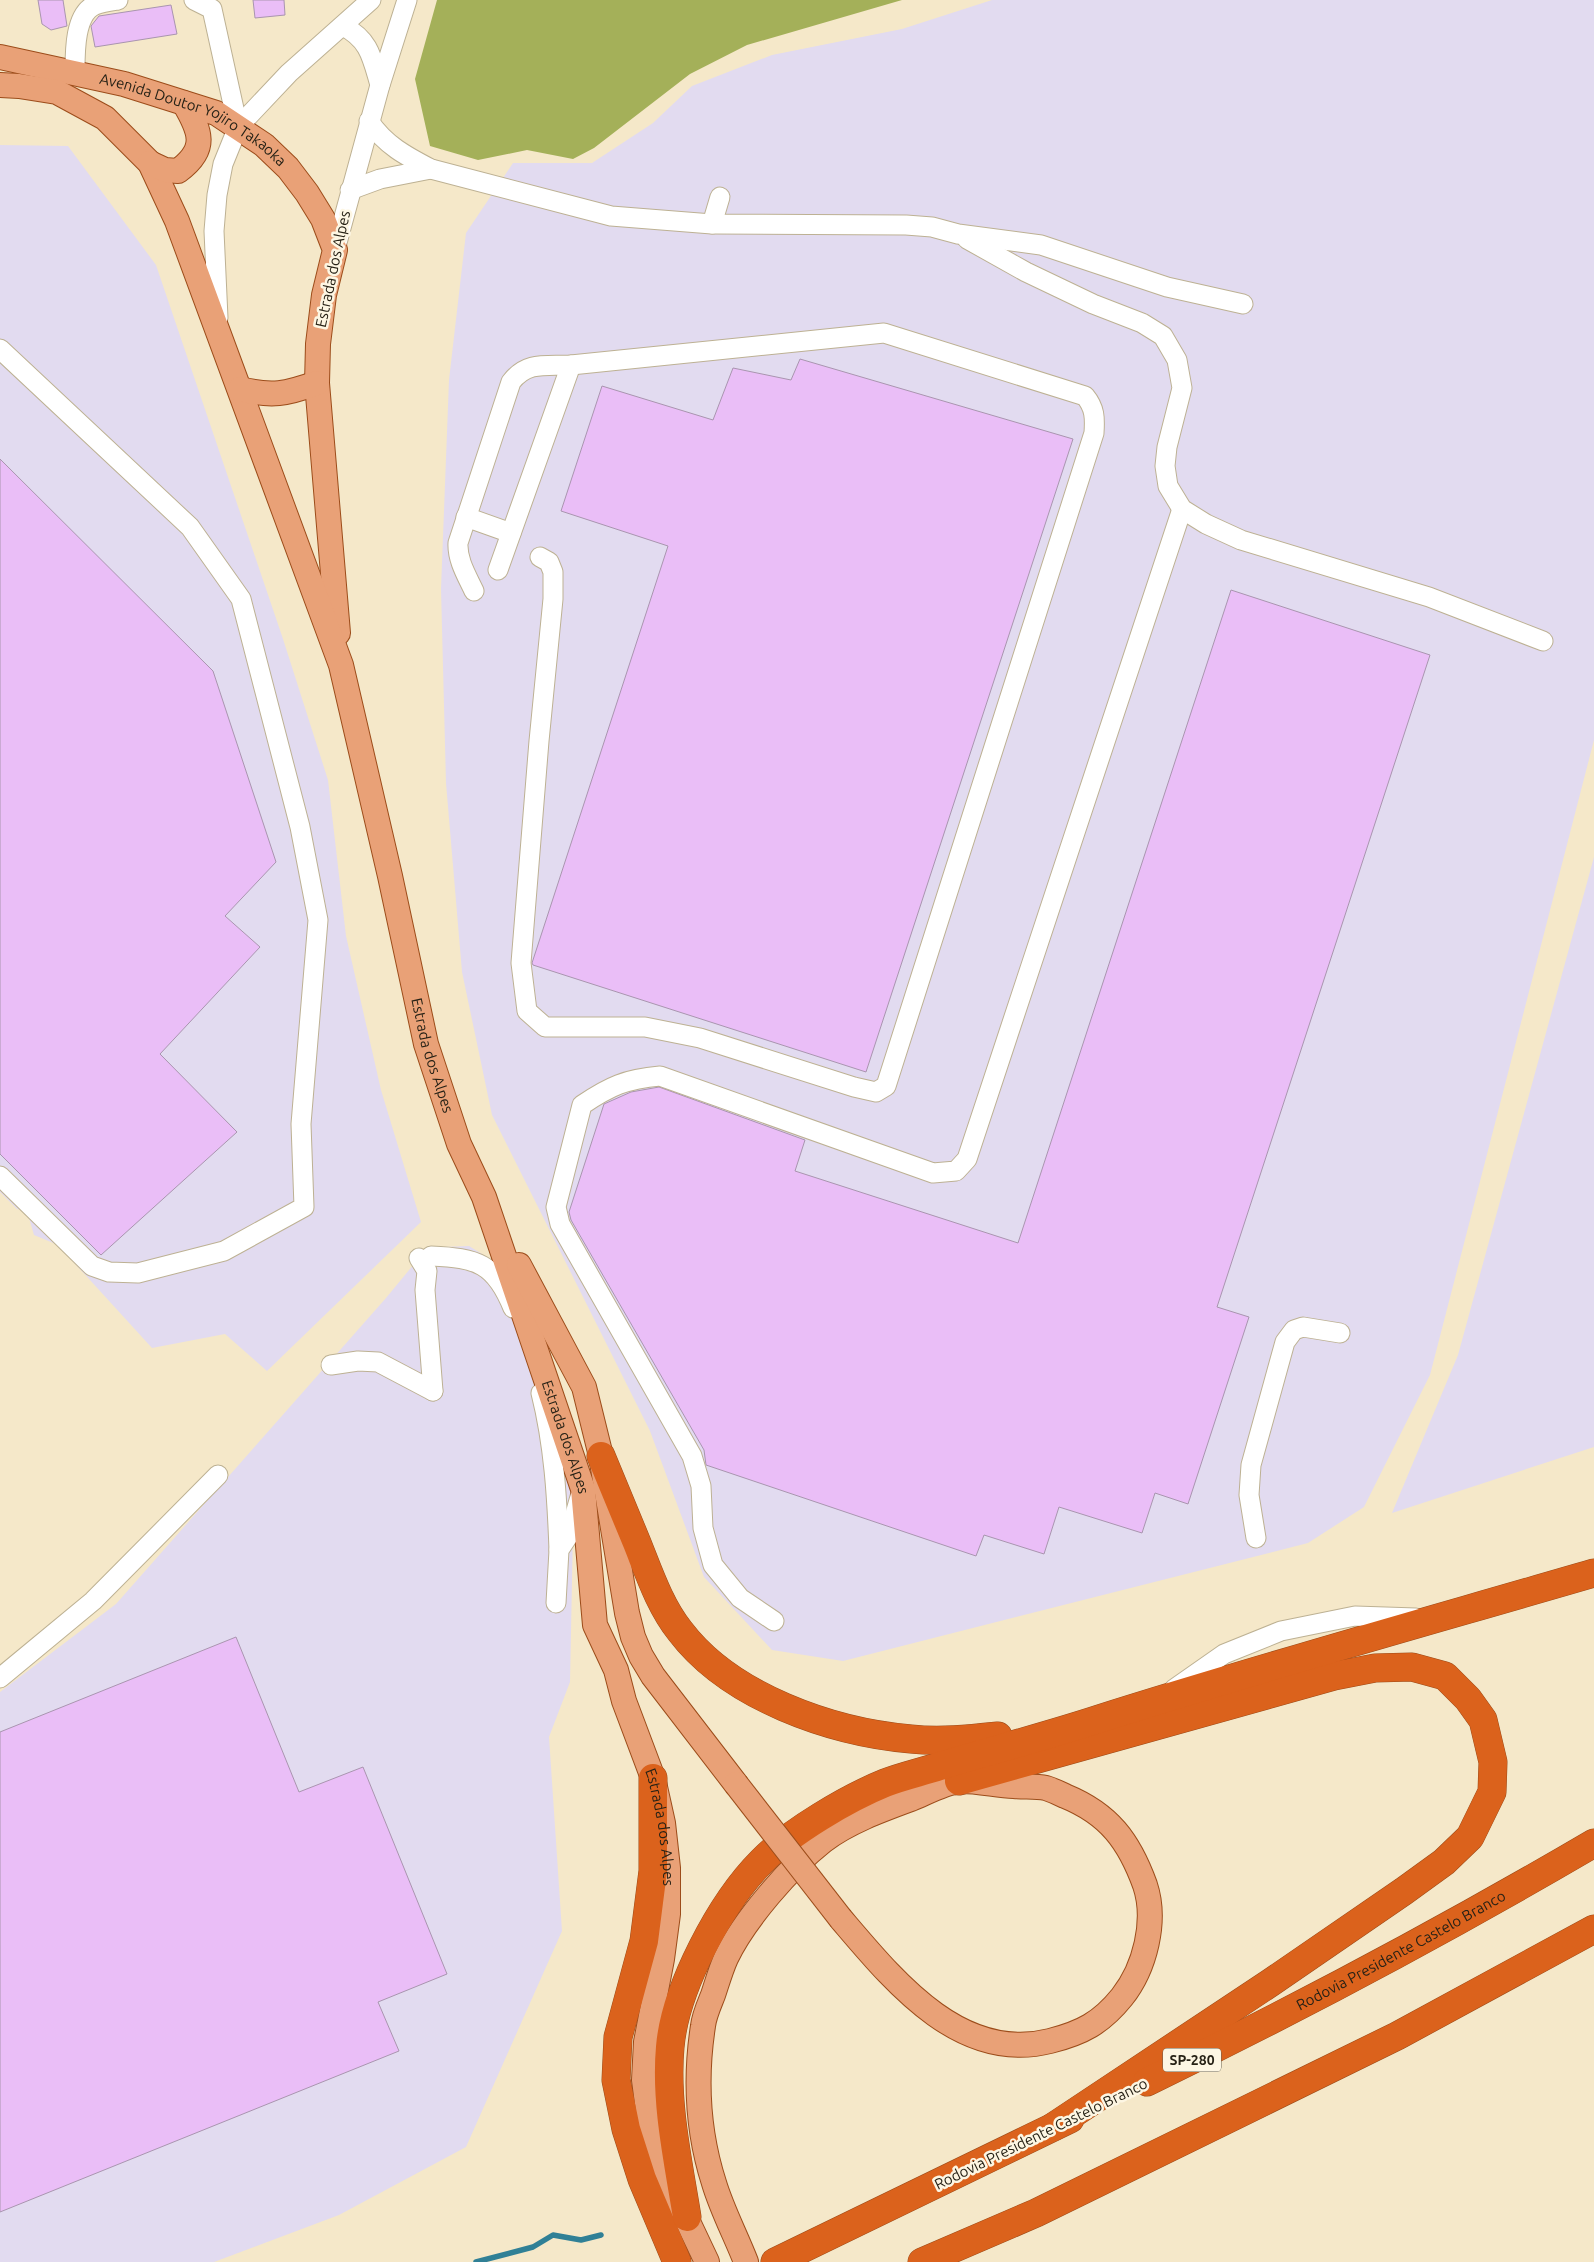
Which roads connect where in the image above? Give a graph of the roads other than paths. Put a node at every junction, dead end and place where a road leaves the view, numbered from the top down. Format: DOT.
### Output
graph roads {
  1 [pos="118,0"];
  2 [pos="194,0"];
  3 [pos="371,0"];
  4 [pos="407,0"];
  5 [pos="343,26"];
  6 [pos="0,57"];
  7 [pos="75,74"];
  8 [pos="0,85"];
  9 [pos="380,85"];
  10 [pos="184,102"];
  11 [pos="369,122"];
  12 [pos="238,127"];
  13 [pos="150,164"];
  14 [pos="430,169"];
  15 [pos="350,190"];
  16 [pos="720,197"];
  17 [pos="712,224"];
  18 [pos="958,234"];
  19 [pos="334,250"];
  20 [pos="1243,304"];
  21 [pos="220,334"];
  22 [pos="0,348"];
  23 [pos="571,365"];
  24 [pos="317,383"];
  25 [pos="240,389"];
  26 [pos="1182,509"];
  27 [pos="466,517"];
  28 [pos="511,533"];
  29 [pos="540,557"];
  30 [pos="498,570"];
  31 [pos="474,591"];
  32 [pos="1543,640"];
  33 [pos="341,665"];
  34 [pos="0,1176"];
  35 [pos="484,1197"];
  36 [pos="1340,1333"];
  37 [pos="331,1365"];
  38 [pos="601,1456"];
  39 [pos="218,1475"];
  40 [pos="583,1489"];
  41 [pos="1256,1538"];
  42 [pos="559,1550"];
  43 [pos="1594,1573"];
  44 [pos="556,1603"];
  45 [pos="774,1621"];
  46 [pos="0,1678"];
  47 [pos="1064,1730"];
  48 [pos="653,1778"];
  49 [pos="958,1781"];
  50 [pos="1594,1843"];
  51 [pos="1594,1929"];
  52 [pos="1053,2127"];
  53 [pos="687,2217"];
  54 [pos="778,2261"];
  55 [pos="677,2262"];
  56 [pos="707,2262"];
  57 [pos="746,2262"];
  58 [pos="922,2262"];
  1 -- 7 [label="street"];
  2 -- 12 [label="street"];
  3 -- 5 [label="street"];
  4 -- 9 [label="street, Estrada dos Alpes"];
  5 -- 9 [label="street"];
  5 -- 12 [label="street"];
  6 -- 7 [label="main road, Avenida Doutor Yojiro Takaoka"];
  7 -- 10 [label="main road, Avenida Doutor Yojiro Takaoka"];
  8 -- 13 [label="main road, Avenida Doutor Yojiro Takaoka"];
  9 -- 11 [label="street, Estrada dos Alpes"];
  10 -- 12 [label="main road, Avenida Doutor Yojiro Takaoka"];
  10 -- 13 [label="main road"];
  11 -- 14 [label="street"];
  11 -- 15 [label="street, Estrada dos Alpes"];
  12 -- 19 [label="main road, Avenida Doutor Yojiro Takaoka"];
  12 -- 21 [label="street"];
  13 -- 21 [label="main road, Avenida Doutor Yojiro Takaoka"];
  14 -- 15 [label="street"];
  14 -- 17 [label="street"];
  15 -- 19 [label="street, Estrada dos Alpes"];
  16 -- 17 [label="street"];
  17 -- 18 [label="street"];
  18 -- 20 [label="street"];
  18 -- 26 [label="street"];
  19 -- 24 [label="main road, Estrada dos Alpes"];
  21 -- 25 [label="main road, Estrada dos Alpes"];
  22 -- 34 [label="street"];
  23 -- 27 [label="street"];
  23 -- 28 [label="street"];
  23 -- 29 [label="street"];
  24 -- 25 [label="main road"];
  24 -- 33 [label="main road, Estrada dos Alpes"];
  25 -- 33 [label="main road, Estrada dos Alpes"];
  26 -- 32 [label="street"];
  26 -- 45 [label="street"];
  27 -- 28 [label="street"];
  27 -- 31 [label="street"];
  28 -- 30 [label="street"];
  33 -- 35 [label="main road, Estrada dos Alpes"];
  35 -- 38 [label="main road"];
  35 -- 40 [label="main road, Estrada dos Alpes"];
  36 -- 41 [label="street"];
  37 -- 42 [label="street"];
  38 -- 47 [label="highway"];
  38 -- 49 [label="main road, bridge"];
  39 -- 46 [label="street"];
  40 -- 42 [label="street"];
  40 -- 48 [label="main road, Estrada dos Alpes"];
  42 -- 44 [label="street"];
  43 -- 47 [label="highway"];
  47 -- 53 [label="highway"];
  48 -- 53 [label="main road, Estrada dos Alpes"];
  48 -- 55 [label="highway"];
  49 -- 52 [label="highway"];
  49 -- 57 [label="main road"];
  50 -- 52 [label="highway, Rodovia Presidente Castelo Branco / SP-280"];
  51 -- 58 [label="highway"];
  52 -- 54 [label="highway, Rodovia Presidente Castelo Branco / SP-280"];
  53 -- 56 [label="main road, Estrada dos Alpes"];
}
